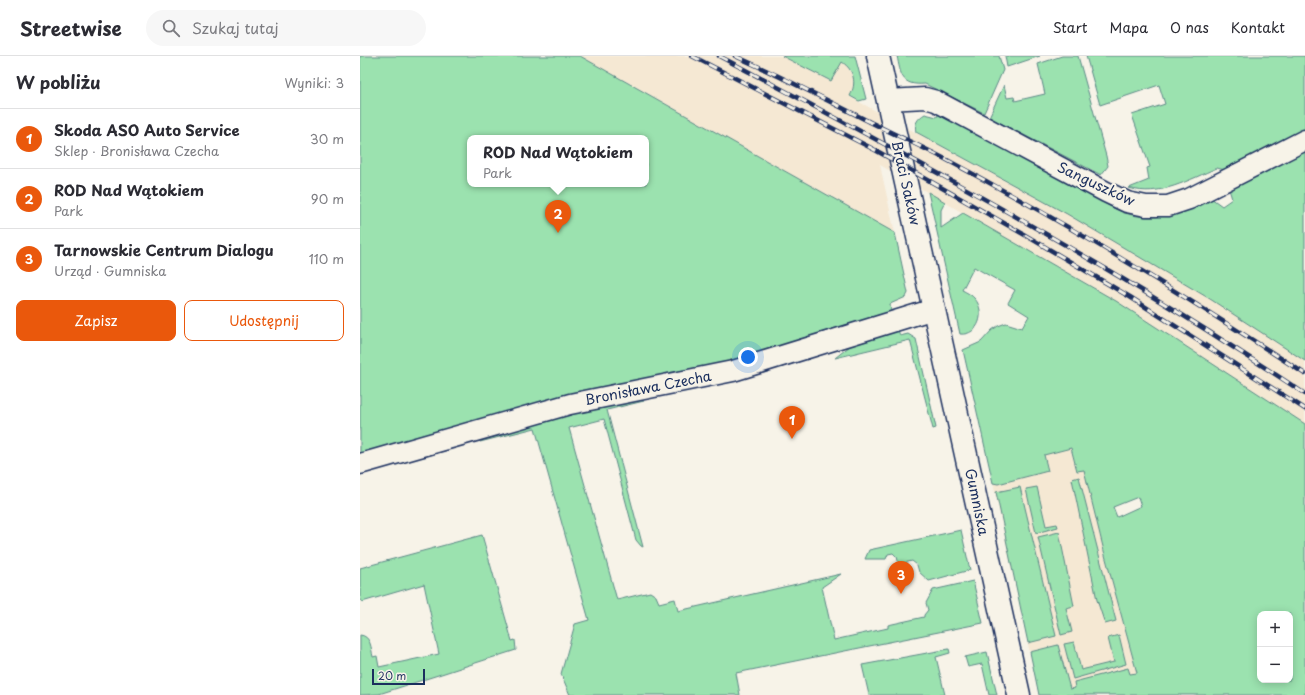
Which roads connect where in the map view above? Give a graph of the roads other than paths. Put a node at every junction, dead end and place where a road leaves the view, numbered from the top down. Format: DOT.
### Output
graph roads {
  1 [pos="878,56"];
  2 [pos="888,100"];
  3 [pos="1305,140"];
  4 [pos="934,309"];
  5 [pos="360,464"];
  6 [pos="1019,695"];
  1 -- 2 [label="street, Braci Saków"];
  2 -- 3 [label="street, Sanguszków"];
  2 -- 4 [label="street, Braci Saków"];
  4 -- 5 [label="street, Bronisława Czecha"];
  4 -- 6 [label="street, Gumniska"];
}
